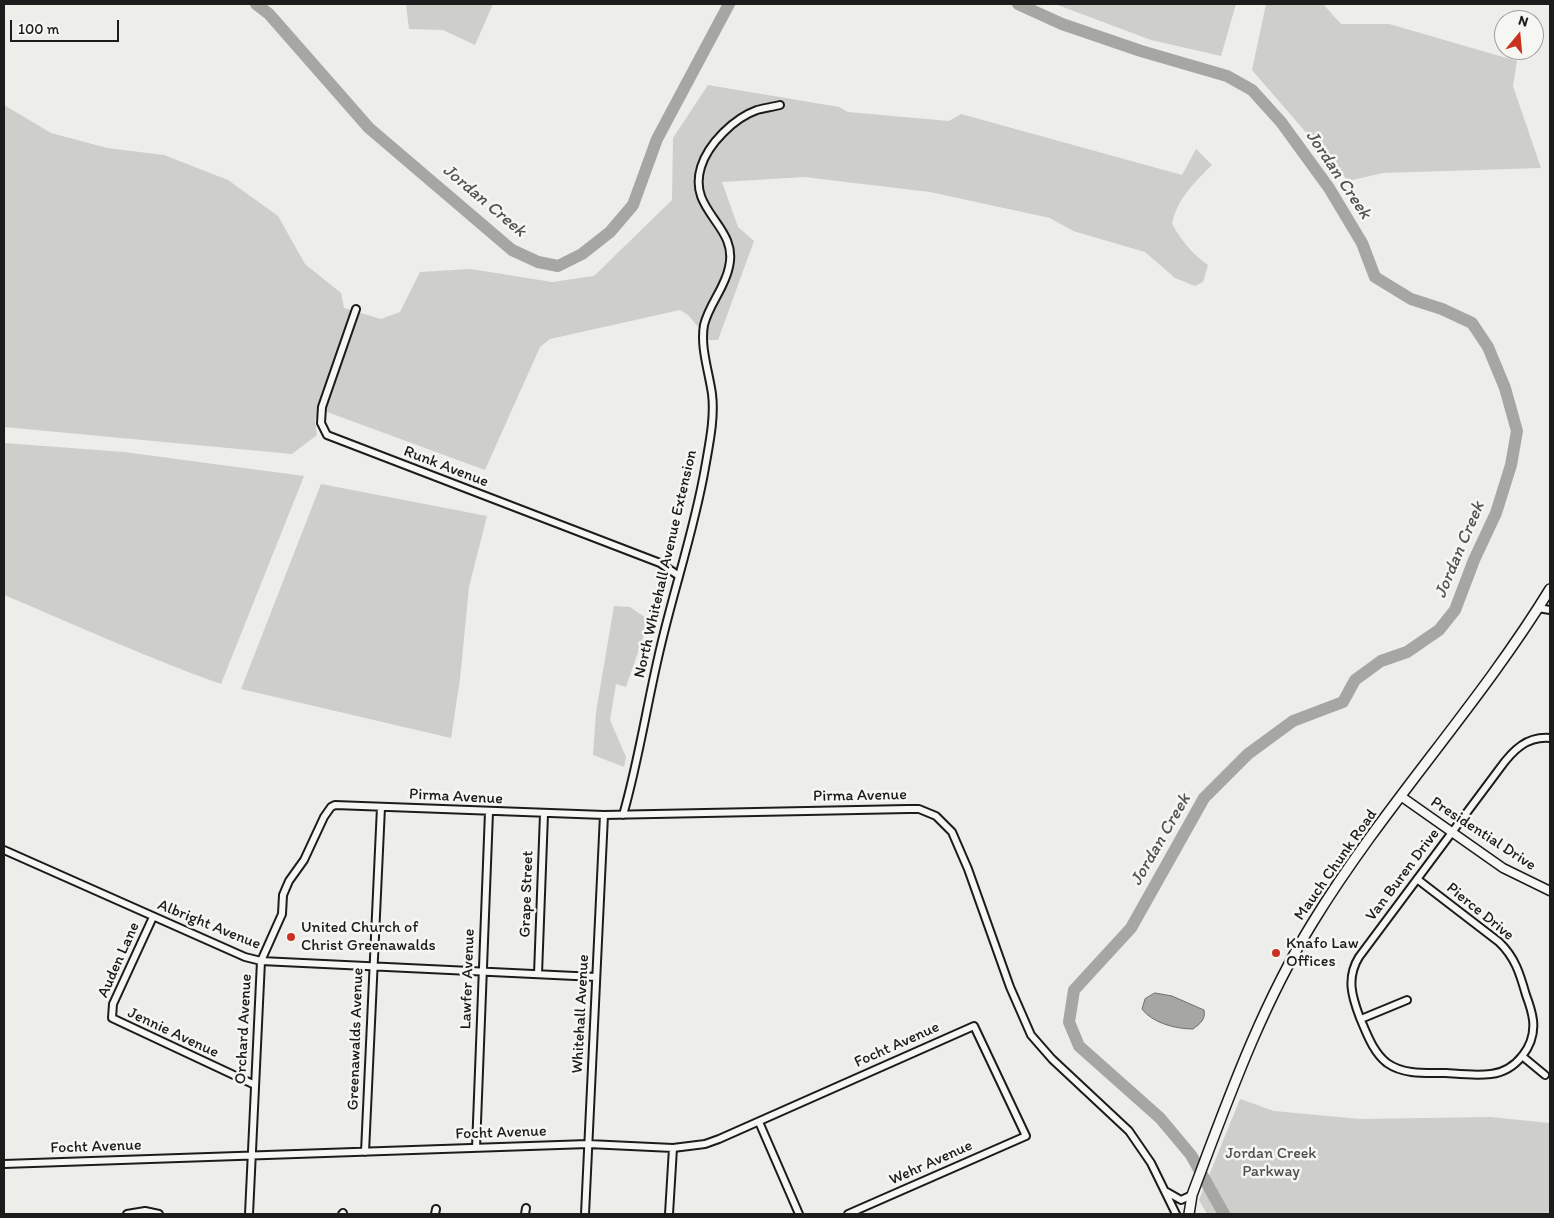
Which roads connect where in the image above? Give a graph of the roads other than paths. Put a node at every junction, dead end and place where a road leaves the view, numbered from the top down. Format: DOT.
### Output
graph roads {
  1 [pos="780,105"];
  2 [pos="356,309"];
  3 [pos="679,576"];
  4 [pos="1550,589"];
  5 [pos="1538,608"];
  6 [pos="1550,610"];
  7 [pos="1550,738"];
  8 [pos="1402,797"];
  9 [pos="334,805"];
  10 [pos="380,807"];
  11 [pos="489,812"];
  12 [pos="544,814"];
  13 [pos="623,814"];
  14 [pos="604,815"];
  15 [pos="1452,832"];
  16 [pos="4,850"];
  17 [pos="1417,879"];
  18 [pos="1550,892"];
  19 [pos="153,917"];
  20 [pos="261,961"];
  21 [pos="373,966"];
  22 [pos="482,972"];
  23 [pos="538,974"];
  24 [pos="596,977"];
  25 [pos="1406,1000"];
  26 [pos="111,1014"];
  27 [pos="1361,1019"];
  28 [pos="1522,1056"];
  29 [pos="1411,1072"];
  30 [pos="1545,1075"];
  31 [pos="255,1085"];
  32 [pos="759,1122"];
  33 [pos="1026,1136"];
  34 [pos="588,1144"];
  35 [pos="476,1148"];
  36 [pos="673,1148"];
  37 [pos="365,1152"];
  38 [pos="252,1155"];
  39 [pos="4,1164"];
  40 [pos="1166,1192"];
  41 [pos="1192,1195"];
  42 [pos="126,1214"];
  43 [pos="159,1214"];
  44 [pos="249,1214"];
  45 [pos="585,1214"];
  46 [pos="669,1214"];
  47 [pos="799,1214"];
  48 [pos="848,1214"];
  49 [pos="1176,1214"];
  50 [pos="1188,1214"];
  1 -- 3 [label="street, North Whitehall Avenue Extension"];
  2 -- 3 [label="street, Runk Avenue"];
  3 -- 13 [label="street, North Whitehall Avenue Extension"];
  4 -- 5 [label="main road, Mauch Chunk Road"];
  5 -- 6 [label="street"];
  5 -- 8 [label="main road, Mauch Chunk Road"];
  7 -- 15 [label="street, Van Buren Drive"];
  8 -- 15 [label="street, Presidential Drive"];
  8 -- 41 [label="main road, Mauch Chunk Road"];
  9 -- 10 [label="street, Pirma Avenue"];
  9 -- 20 [label="street, Orchard Avenue"];
  10 -- 11 [label="street, Pirma Avenue"];
  10 -- 21 [label="street, Greenawalds Avenue"];
  11 -- 12 [label="street, Pirma Avenue"];
  11 -- 22 [label="street, Lawfer Avenue"];
  12 -- 14 [label="street, Pirma Avenue"];
  12 -- 23 [label="street, Grape Street"];
  13 -- 14 [label="street, Pirma Avenue"];
  13 -- 40 [label="street, Pirma Avenue"];
  14 -- 24 [label="street, Whitehall Avenue"];
  15 -- 17 [label="street, Van Buren Drive"];
  15 -- 18 [label="street, Presidential Drive"];
  16 -- 19 [label="street, Albright Avenue"];
  17 -- 27 [label="street, Van Buren Drive"];
  17 -- 28 [label="street, Pierce Drive"];
  19 -- 20 [label="street, Albright Avenue"];
  19 -- 26 [label="street, Auden Lane"];
  20 -- 21 [label="street, Albright Avenue"];
  20 -- 31 [label="street, Orchard Avenue"];
  21 -- 22 [label="street, Albright Avenue"];
  21 -- 37 [label="street, Greenawalds Avenue"];
  22 -- 23 [label="street, Albright Avenue"];
  22 -- 35 [label="street, Lawfer Avenue"];
  23 -- 24 [label="street, Albright Avenue"];
  24 -- 34 [label="street, Whitehall Avenue"];
  25 -- 27 [label="street"];
  26 -- 31 [label="street, Jennie Avenue"];
  27 -- 29 [label="street, Van Buren Drive"];
  28 -- 29 [label="street, Pierce Drive"];
  28 -- 30 [label="street"];
  31 -- 38 [label="street, Orchard Avenue"];
  32 -- 33 [label="street, Focht Avenue"];
  32 -- 36 [label="street, Focht Avenue"];
  32 -- 47 [label="street"];
  33 -- 48 [label="street, Wehr Avenue"];
  34 -- 35 [label="street, Focht Avenue"];
  34 -- 36 [label="street, Focht Avenue"];
  34 -- 45 [label="street, Whitehall Avenue"];
  35 -- 37 [label="street, Focht Avenue"];
  36 -- 46 [label="street"];
  37 -- 38 [label="street, Focht Avenue"];
  38 -- 39 [label="street, Focht Avenue"];
  38 -- 44 [label="street, Orchard Avenue"];
  40 -- 41 [label="street"];
  40 -- 49 [label="street, Pirma Avenue"];
  41 -- 50 [label="main road, Mauch Chunk Road"];
  42 -- 43 [label="street"];
}
